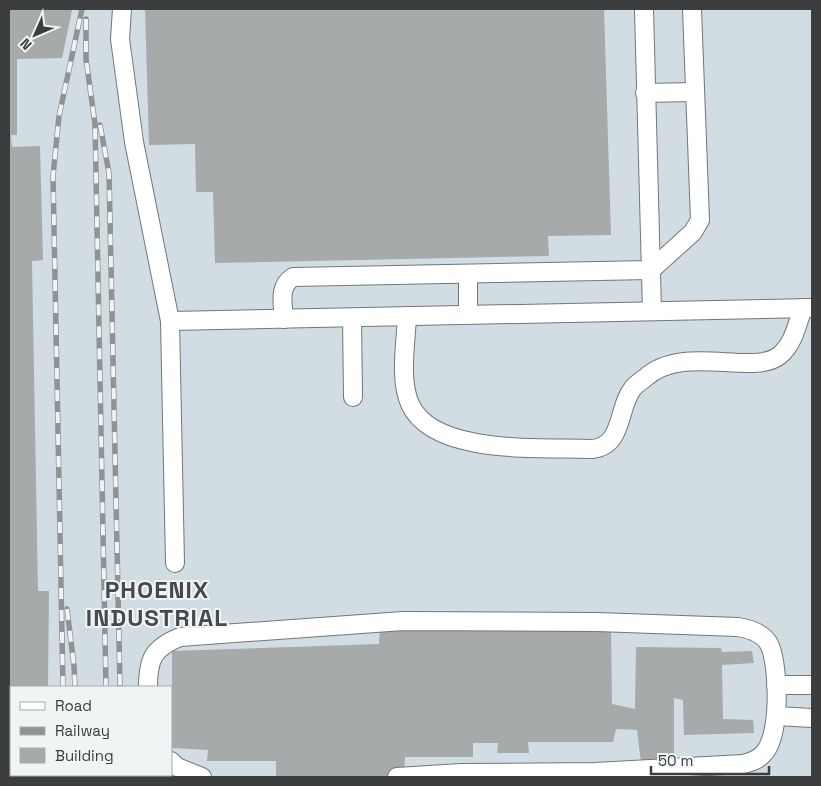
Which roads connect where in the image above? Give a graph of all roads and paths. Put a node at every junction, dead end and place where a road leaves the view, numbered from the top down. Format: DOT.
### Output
graph roads {
  1 [pos="122,9"];
  2 [pos="644,9"];
  3 [pos="692,9"];
  4 [pos="694,92"];
  5 [pos="645,93"];
  6 [pos="651,270"];
  7 [pos="468,275"];
  8 [pos="808,308"];
  9 [pos="652,311"];
  10 [pos="468,315"];
  11 [pos="407,316"];
  12 [pos="352,318"];
  13 [pos="284,319"];
  14 [pos="170,321"];
  15 [pos="354,396"];
  16 [pos="174,564"];
  17 [pos="776,685"];
  18 [pos="812,685"];
  19 [pos="148,686"];
  20 [pos="777,716"];
  21 [pos="812,718"];
  22 [pos="172,762"];
  23 [pos="202,777"];
  24 [pos="396,777"];
  1 -- 14 [label="lane"];
  2 -- 5 [label="lane"];
  3 -- 4 [label="lane"];
  4 -- 5 [label="lane"];
  4 -- 6 [label="lane"];
  5 -- 6 [label="lane"];
  6 -- 7 [label="lane"];
  6 -- 9 [label="lane"];
  7 -- 10 [label="lane"];
  7 -- 13 [label="lane"];
  8 -- 9 [label="lane"];
  8 -- 11 [label="lane"];
  9 -- 10 [label="lane"];
  10 -- 11 [label="lane"];
  11 -- 12 [label="lane"];
  12 -- 13 [label="lane"];
  12 -- 15 [label="lane"];
  13 -- 14 [label="lane"];
  14 -- 16 [label="lane"];
  17 -- 18 [label="lane"];
  17 -- 19 [label="lane"];
  17 -- 20 [label="lane"];
  20 -- 21 [label="lane"];
  20 -- 24 [label="lane"];
  22 -- 23 [label="lane"];
}
